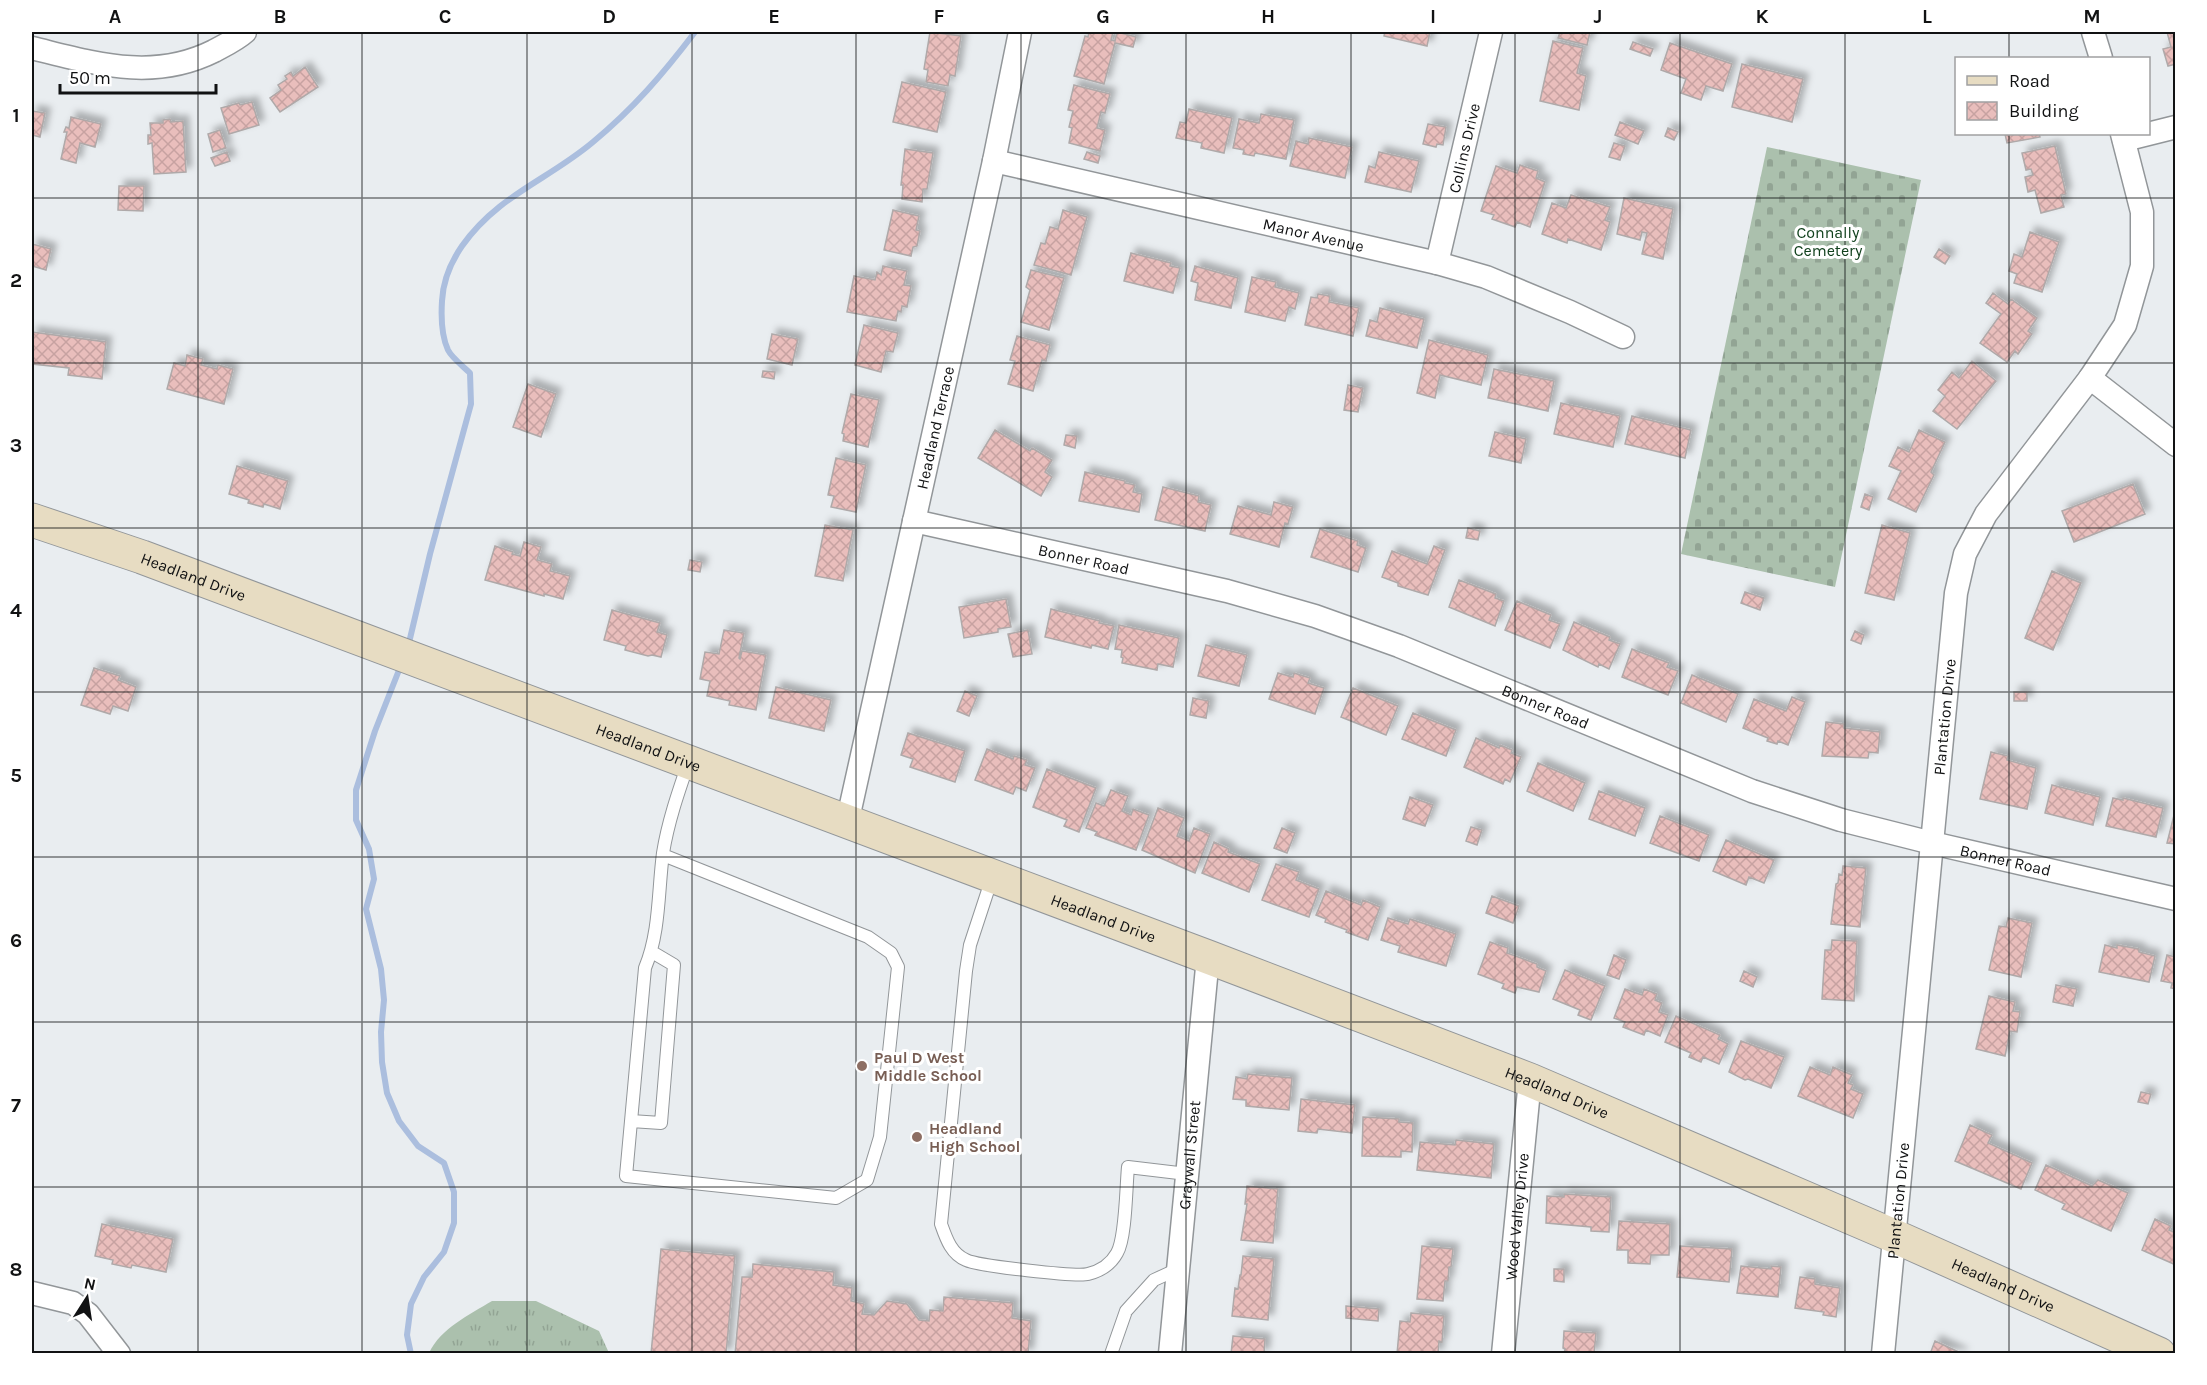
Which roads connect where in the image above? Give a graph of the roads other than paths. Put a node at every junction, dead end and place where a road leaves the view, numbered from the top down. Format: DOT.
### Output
graph roads {
  1 [pos="245,32"];
  2 [pos="1020,32"];
  3 [pos="1491,32"];
  4 [pos="2093,32"];
  5 [pos="32,48"];
  6 [pos="2101,57"];
  7 [pos="2175,127"];
  8 [pos="2150,132"];
  9 [pos="2123,137"];
  10 [pos="994,161"];
  11 [pos="1437,263"];
  12 [pos="1623,337"];
  13 [pos="2090,378"];
  14 [pos="2175,445"];
  15 [pos="32,520"];
  16 [pos="914,521"];
  17 [pos="688,764"];
  18 [pos="847,823"];
  19 [pos="1932,843"];
  20 [pos="663,855"];
  21 [pos="992,877"];
  22 [pos="2175,899"];
  23 [pos="652,952"];
  24 [pos="1208,957"];
  25 [pos="1530,1080"];
  26 [pos="631,1121"];
  27 [pos="1188,1174"];
  28 [pos="1894,1236"];
  29 [pos="1178,1269"];
  30 [pos="32,1293"];
  31 [pos="119,1353"];
  32 [pos="1111,1353"];
  33 [pos="1170,1353"];
  34 [pos="1503,1353"];
  35 [pos="1883,1353"];
  36 [pos="2159,1353"];
  1 -- 5 [label="street"];
  2 -- 10 [label="street, Headland Terrace"];
  3 -- 11 [label="street, Collins Drive"];
  4 -- 6 [label="street"];
  7 -- 8 [label="street"];
  9 -- 13 [label="street, Plantation Drive"];
  10 -- 11 [label="street, Manor Avenue"];
  10 -- 16 [label="street, Headland Terrace"];
  11 -- 12 [label="street, Manor Avenue"];
  13 -- 14 [label="street"];
  13 -- 19 [label="street, Plantation Drive"];
  15 -- 17 [label="main road, Headland Drive"];
  16 -- 18 [label="street, Headland Terrace"];
  16 -- 19 [label="street, Bonner Road"];
  17 -- 18 [label="main road, Headland Drive"];
  17 -- 20 [label="lane"];
  18 -- 21 [label="main road, Headland Drive"];
  19 -- 22 [label="street, Bonner Road"];
  19 -- 28 [label="street, Plantation Drive"];
  20 -- 23 [label="lane"];
  20 -- 26 [label="lane"];
  21 -- 24 [label="main road, Headland Drive"];
  21 -- 27 [label="lane"];
  23 -- 26 [label="lane"];
  23 -- 26 [label="lane"];
  24 -- 25 [label="main road, Headland Drive"];
  24 -- 27 [label="street, Graywall Street"];
  25 -- 28 [label="main road, Headland Drive"];
  25 -- 34 [label="street, Wood Valley Drive"];
  27 -- 29 [label="street, Graywall Street"];
  28 -- 35 [label="street, Plantation Drive"];
  28 -- 36 [label="main road, Headland Drive"];
  29 -- 32 [label="lane"];
  29 -- 33 [label="street, Graywall Street"];
  30 -- 31 [label="street"];
}
